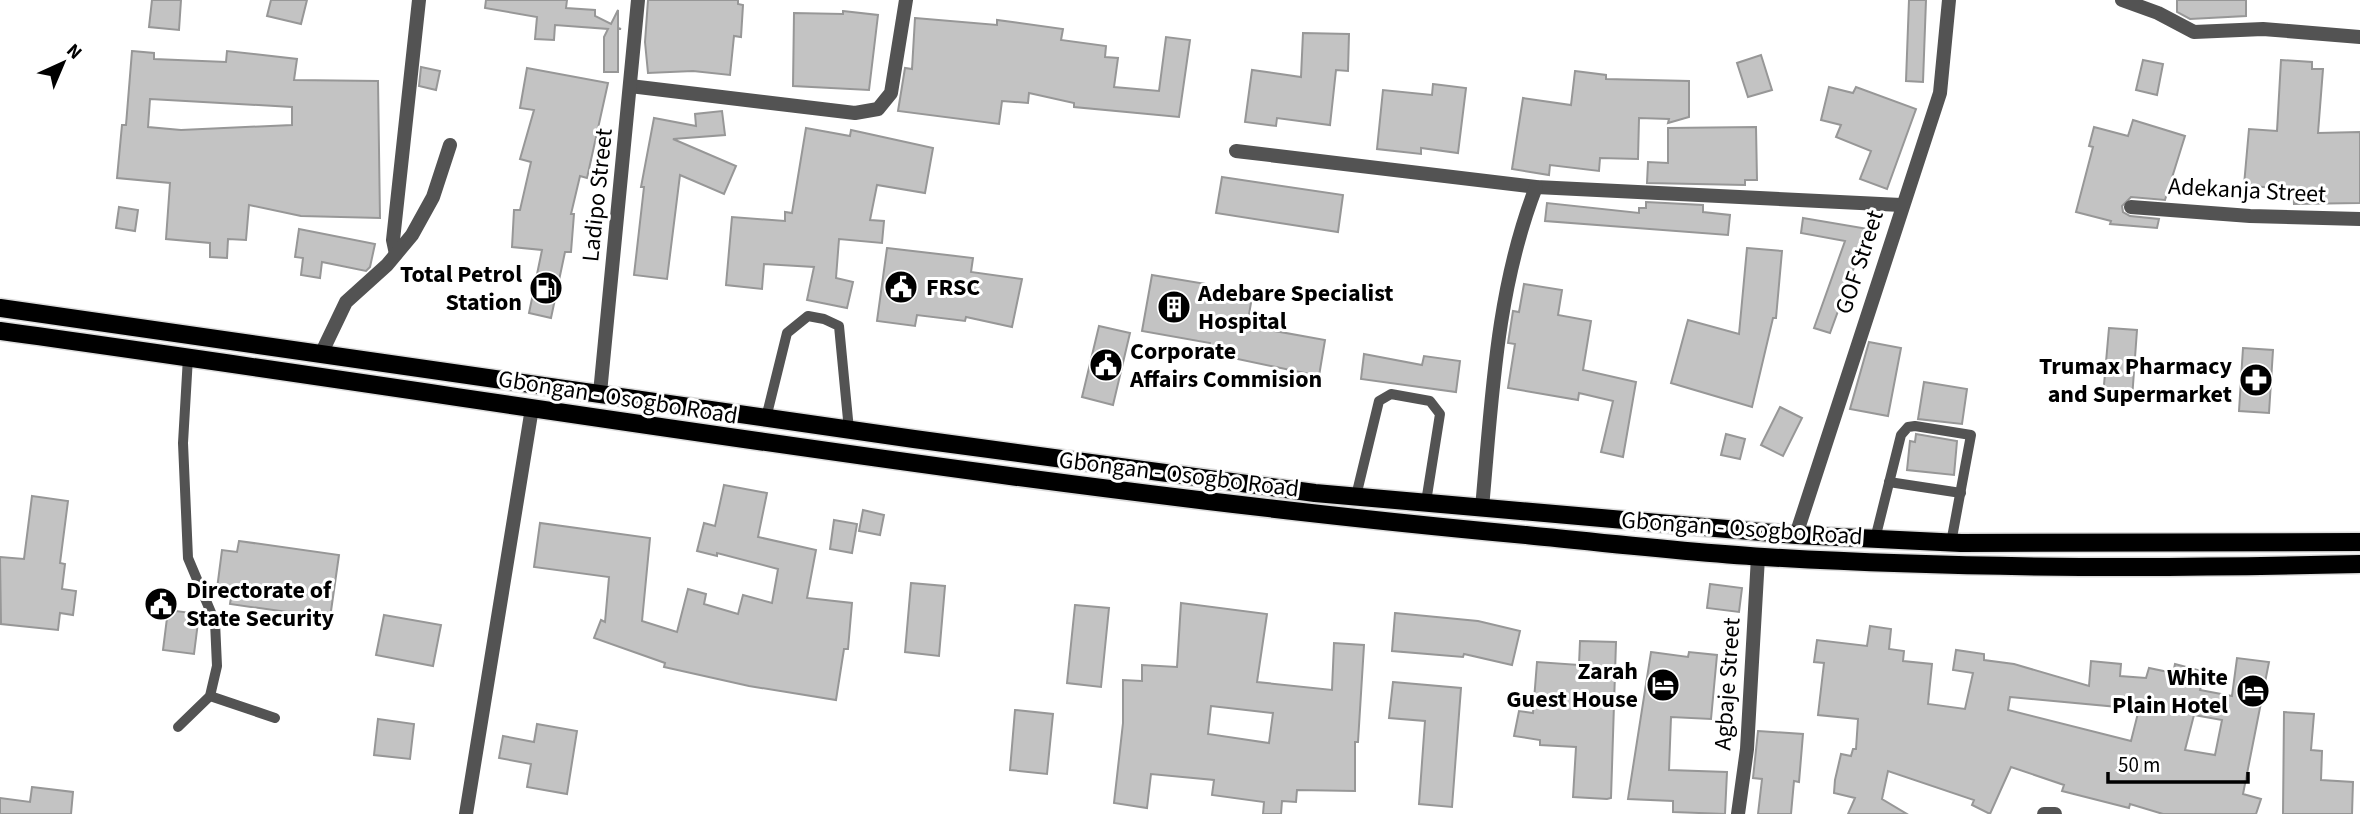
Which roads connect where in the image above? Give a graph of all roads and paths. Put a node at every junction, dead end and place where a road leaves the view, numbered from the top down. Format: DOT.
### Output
graph roads {
  1 [pos="419,0"];
  2 [pos="638,0"];
  3 [pos="906,0"];
  4 [pos="1949,0"];
  5 [pos="2122,0"];
  6 [pos="2360,37"];
  7 [pos="630,86"];
  8 [pos="450,145"];
  9 [pos="1236,151"];
  10 [pos="1536,187"];
  11 [pos="1901,205"];
  12 [pos="2131,206"];
  13 [pos="2360,219"];
  14 [pos="396,254"];
  15 [pos="0,308"];
  16 [pos="0,331"];
  17 [pos="322,352"];
  18 [pos="188,357"];
  19 [pos="600,393"];
  20 [pos="531,408"];
  21 [pos="766,418"];
  22 [pos="849,430"];
  23 [pos="1889,482"];
  24 [pos="1961,493"];
  25 [pos="1356,496"];
  26 [pos="1426,502"];
  27 [pos="1482,508"];
  28 [pos="1796,535"];
  29 [pos="1875,539"];
  30 [pos="2360,542"];
  31 [pos="1951,543"];
  32 [pos="1758,557"];
  33 [pos="2360,564"];
  34 [pos="210,696"];
  35 [pos="275,718"];
  36 [pos="178,727"];
  37 [pos="466,814"];
  38 [pos="1738,814"];
  39 [pos="2044,814"];
  40 [pos="2055,814"];
  1 -- 14 [label="street"];
  2 -- 7 [label="street, Ladipo Street"];
  3 -- 7 [label="street"];
  4 -- 11 [label="street, GOF Street"];
  5 -- 6 [label="street"];
  7 -- 19 [label="street, Ladipo Street"];
  8 -- 14 [label="street"];
  9 -- 10 [label="street"];
  10 -- 11 [label="street"];
  10 -- 27 [label="street"];
  11 -- 28 [label="street, GOF Street"];
  12 -- 13 [label="street, Adekanja Street"];
  14 -- 17 [label="street"];
  15 -- 17 [label="main road, Gbongan - Osogbo Road"];
  16 -- 18 [label="main road, Gbongan - Osogbo Road"];
  17 -- 19 [label="main road, Gbongan - Osogbo Road"];
  18 -- 20 [label="main road, Gbongan - Osogbo Road"];
  18 -- 34 [label="lane"];
  19 -- 21 [label="main road, Gbongan - Osogbo Road"];
  20 -- 32 [label="main road, Gbongan - Osogbo Road"];
  20 -- 37 [label="street"];
  21 -- 22 [label="main road, Gbongan - Osogbo Road"];
  21 -- 22 [label="lane"];
  22 -- 25 [label="main road, Gbongan - Osogbo Road"];
  23 -- 24 [label="lane"];
  23 -- 24 [label="lane"];
  23 -- 29 [label="lane"];
  24 -- 31 [label="lane"];
  25 -- 26 [label="main road, Gbongan - Osogbo Road"];
  25 -- 26 [label="lane"];
  26 -- 27 [label="main road, Gbongan - Osogbo Road"];
  27 -- 28 [label="main road, Gbongan - Osogbo Road"];
  28 -- 29 [label="main road, Gbongan - Osogbo Road"];
  29 -- 31 [label="main road, Gbongan - Osogbo Road"];
  30 -- 31 [label="main road, Gbongan - Osogbo Road"];
  32 -- 33 [label="main road, Gbongan - Osogbo Road"];
  32 -- 38 [label="street, Agbaje Street"];
  34 -- 35 [label="lane"];
  34 -- 36 [label="lane"];
  39 -- 40 [label="street"];
}
